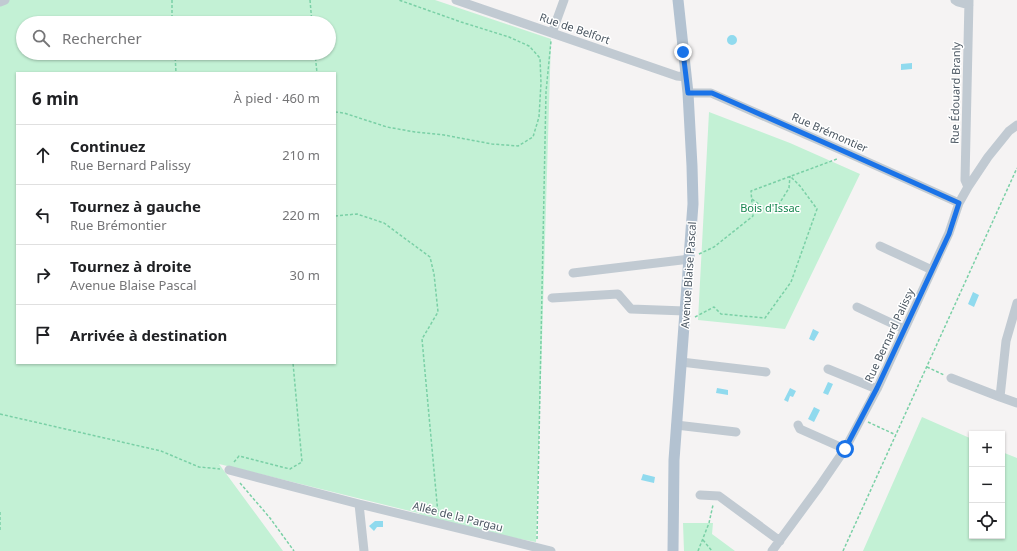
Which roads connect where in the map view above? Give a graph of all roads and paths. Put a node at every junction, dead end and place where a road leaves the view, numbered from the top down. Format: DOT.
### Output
graph roads {
  1 [pos="5,0"];
  2 [pos="172,0"];
  3 [pos="310,0"];
  4 [pos="399,0"];
  5 [pos="456,0"];
  6 [pos="564,0"];
  7 [pos="678,0"];
  8 [pos="955,0"];
  9 [pos="0,2"];
  10 [pos="969,2"];
  11 [pos="472,3"];
  12 [pos="172,16"];
  13 [pos="311,16"];
  14 [pos="552,33"];
  15 [pos="175,60"];
  16 [pos="316,60"];
  17 [pos="176,72"];
  18 [pos="317,72"];
  19 [pos="686,77"];
  20 [pos="688,93"];
  21 [pos="336,112"];
  22 [pos="1017,125"];
  23 [pos="850,154"];
  24 [pos="1017,168"];
  25 [pos="790,176"];
  26 [pos="968,187"];
  27 [pos="752,198"];
  28 [pos="959,203"];
  29 [pos="336,216"];
  30 [pos="880,246"];
  31 [pos="690,259"];
  32 [pos="932,270"];
  33 [pos="573,273"];
  34 [pos="552,298"];
  35 [pos="1017,303"];
  36 [pos="857,307"];
  37 [pos="685,310"];
  38 [pos="695,317"];
  39 [pos="904,330"];
  40 [pos="681,362"];
  41 [pos="293,364"];
  42 [pos="927,366"];
  43 [pos="828,369"];
  44 [pos="766,372"];
  45 [pos="951,378"];
  46 [pos="877,388"];
  47 [pos="1000,397"];
  48 [pos="1017,403"];
  49 [pos="0,414"];
  50 [pos="861,418"];
  51 [pos="676,425"];
  52 [pos="798,425"];
  53 [pos="736,432"];
  54 [pos="896,435"];
  55 [pos="845,449"];
  56 [pos="229,470"];
  57 [pos="239,482"];
  58 [pos="700,495"];
  59 [pos="715,496"];
  60 [pos="359,504"];
  61 [pos="0,512"];
  62 [pos="438,524"];
  63 [pos="0,531"];
  64 [pos="703,540"];
  65 [pos="780,541"];
  66 [pos="510,546"];
  67 [pos="536,547"];
  68 [pos="294,551"];
  69 [pos="364,551"];
  70 [pos="551,551"];
  71 [pos="673,551"];
  72 [pos="698,551"];
  73 [pos="712,551"];
  74 [pos="772,551"];
  75 [pos="843,551"];
  1 -- 9 [label="street"];
  2 -- 12 [label="path"];
  3 -- 13 [label="path"];
  4 -- 21 [label="path"];
  5 -- 11 [label="street, Rue de Belfort"];
  6 -- 14 [label="street"];
  7 -- 19 [label="main road, Avenue Blaise Pascal"];
  8 -- 10 [label="street"];
  10 -- 26 [label="street, Rue Édouard Branly"];
  11 -- 14 [label="street, Rue de Belfort"];
  14 -- 19 [label="street, Rue de Belfort"];
  14 -- 67 [label="path"];
  15 -- 17 [label="path"];
  16 -- 18 [label="path"];
  19 -- 20 [label="main road, Avenue Blaise Pascal"];
  20 -- 23 [label="street, Rue Brémontier"];
  20 -- 31 [label="main road, Avenue Blaise Pascal"];
  22 -- 26 [label="street, Rue Bernard Palissy"];
  23 -- 25 [label="path"];
  23 -- 28 [label="street, Rue Brémontier"];
  24 -- 42 [label="path"];
  25 -- 27 [label="path"];
  25 -- 27 [label="path"];
  25 -- 38 [label="path"];
  26 -- 28 [label="street, Rue Bernard Palissy"];
  27 -- 31 [label="path"];
  28 -- 32 [label="street, Rue Bernard Palissy"];
  29 -- 62 [label="path"];
  30 -- 32 [label="street"];
  31 -- 33 [label="street"];
  31 -- 37 [label="main road, Avenue Blaise Pascal"];
  32 -- 39 [label="street, Rue Bernard Palissy"];
  34 -- 37 [label="street"];
  35 -- 47 [label="street"];
  36 -- 39 [label="street"];
  37 -- 40 [label="main road, Avenue Blaise Pascal"];
  39 -- 46 [label="street, Rue Bernard Palissy"];
  40 -- 44 [label="street"];
  40 -- 51 [label="main road, Avenue Blaise Pascal"];
  41 -- 56 [label="path"];
  42 -- 45 [label="path"];
  42 -- 54 [label="path"];
  43 -- 46 [label="street"];
  45 -- 47 [label="street"];
  46 -- 50 [label="street, Rue Bernard Palissy"];
  47 -- 48 [label="street"];
  49 -- 56 [label="path"];
  50 -- 54 [label="path"];
  50 -- 55 [label="street, Rue Bernard Palissy"];
  51 -- 53 [label="street"];
  51 -- 71 [label="main road, Avenue Blaise Pascal"];
  52 -- 55 [label="street"];
  54 -- 75 [label="path"];
  55 -- 65 [label="street, Rue Bernard Palissy"];
  56 -- 60 [label="street, Allée de la Pargau"];
  57 -- 68 [label="path"];
  58 -- 59 [label="street"];
  59 -- 64 [label="path"];
  59 -- 65 [label="street"];
  60 -- 62 [label="street, Allée de la Pargau"];
  60 -- 69 [label="street"];
  61 -- 63 [label="path"];
  62 -- 66 [label="street, Allée de la Pargau"];
  64 -- 72 [label="path"];
  64 -- 73 [label="path"];
  65 -- 74 [label="street, Rue Bernard Palissy"];
  66 -- 67 [label="street, Allée de la Pargau"];
  67 -- 70 [label="street, Allée de la Pargau"];
}
